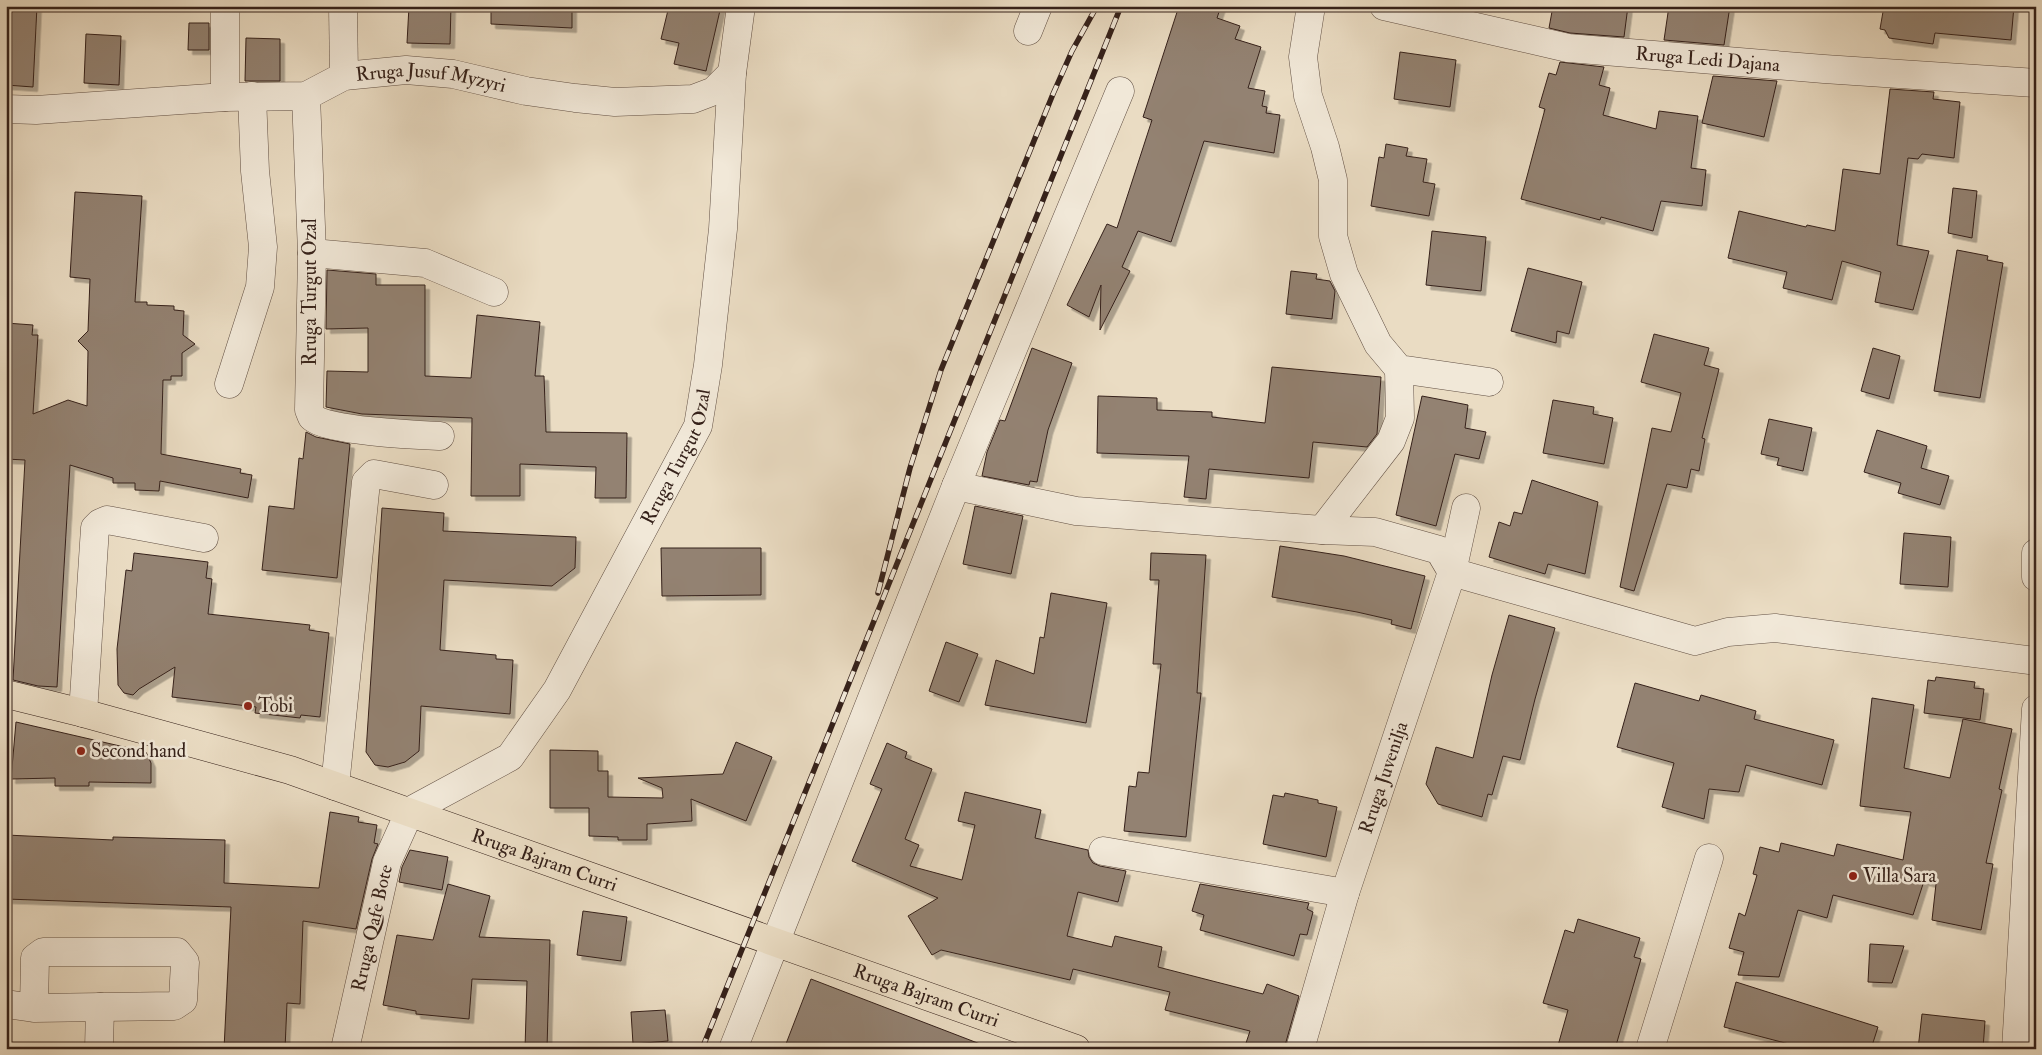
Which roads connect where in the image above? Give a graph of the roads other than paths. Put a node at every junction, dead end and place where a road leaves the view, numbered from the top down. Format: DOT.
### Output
graph roads {
  1 [pos="225,6"];
  2 [pos="343,6"];
  3 [pos="741,6"];
  4 [pos="1038,6"];
  5 [pos="1311,6"];
  6 [pos="1384,6"];
  7 [pos="1028,31"];
  8 [pos="732,73"];
  9 [pos="344,76"];
  10 [pos="2036,83"];
  11 [pos="1120,92"];
  12 [pos="252,96"];
  13 [pos="306,96"];
  14 [pos="224,97"];
  15 [pos="6,109"];
  16 [pos="312,253"];
  17 [pos="494,292"];
  18 [pos="1399,369"];
  19 [pos="1489,382"];
  20 [pos="229,384"];
  21 [pos="440,436"];
  22 [pos="434,485"];
  23 [pos="956,486"];
  24 [pos="1466,508"];
  25 [pos="1322,530"];
  26 [pos="204,538"];
  27 [pos="2036,553"];
  28 [pos="2036,564"];
  29 [pos="1452,572"];
  30 [pos="2036,578"];
  31 [pos="2036,661"];
  32 [pos="6,694"];
  33 [pos="2036,709"];
  34 [pos="83,713"];
  35 [pos="335,786"];
  36 [pos="410,811"];
  37 [pos="1103,851"];
  38 [pos="1709,858"];
  39 [pos="1345,892"];
  40 [pos="776,942"];
  41 [pos="6,1004"];
  42 [pos="100,1007"];
  43 [pos="34,1008"];
  44 [pos="100,1049"];
  45 [pos="345,1049"];
  46 [pos="733,1049"];
  47 [pos="1076,1049"];
  48 [pos="1300,1049"];
  49 [pos="1650,1049"];
  50 [pos="2016,1049"];
  1 -- 14 [label="street"];
  2 -- 9 [label="street"];
  3 -- 8 [label="street, Rruga Turgut Ozal"];
  4 -- 7 [label="street"];
  5 -- 18 [label="street"];
  6 -- 10 [label="street, Rruga Ledi Dajana"];
  8 -- 9 [label="street, Rruga Jusuf Myzyri"];
  8 -- 36 [label="street, Rruga Turgut Ozal"];
  9 -- 13 [label="street, Rruga Jusuf Myzyri"];
  11 -- 23 [label="street"];
  12 -- 13 [label="street, Rruga Jusuf Myzyri"];
  12 -- 14 [label="street, Rruga Jusuf Myzyri"];
  12 -- 20 [label="street"];
  13 -- 16 [label="street, Rruga Turgut Ozal"];
  14 -- 15 [label="street, Rruga Jusuf Myzyri"];
  16 -- 17 [label="street"];
  16 -- 21 [label="street, Rruga Turgut Ozal"];
  18 -- 19 [label="street"];
  18 -- 25 [label="street"];
  22 -- 35 [label="street"];
  23 -- 25 [label="street"];
  23 -- 40 [label="street"];
  24 -- 29 [label="street, Rruga Juvenilja"];
  25 -- 29 [label="street"];
  26 -- 34 [label="street"];
  27 -- 28 [label="street"];
  28 -- 30 [label="street"];
  29 -- 31 [label="street"];
  29 -- 39 [label="street, Rruga Juvenilja"];
  32 -- 34 [label="main road, Rruga Bajram Curri"];
  33 -- 50 [label="street"];
  34 -- 35 [label="main road, Rruga Bajram Curri"];
  35 -- 36 [label="main road, Rruga Bajram Curri"];
  36 -- 40 [label="main road, Rruga Bajram Curri"];
  36 -- 45 [label="street, Rruga Qafe Bote"];
  37 -- 39 [label="street"];
  38 -- 49 [label="street"];
  39 -- 48 [label="street, Rruga Juvenilja"];
  40 -- 46 [label="street"];
  40 -- 47 [label="main road, Rruga Bajram Curri"];
  41 -- 43 [label="street"];
  42 -- 43 [label="street"];
  42 -- 43 [label="street"];
  42 -- 44 [label="street"];
}
